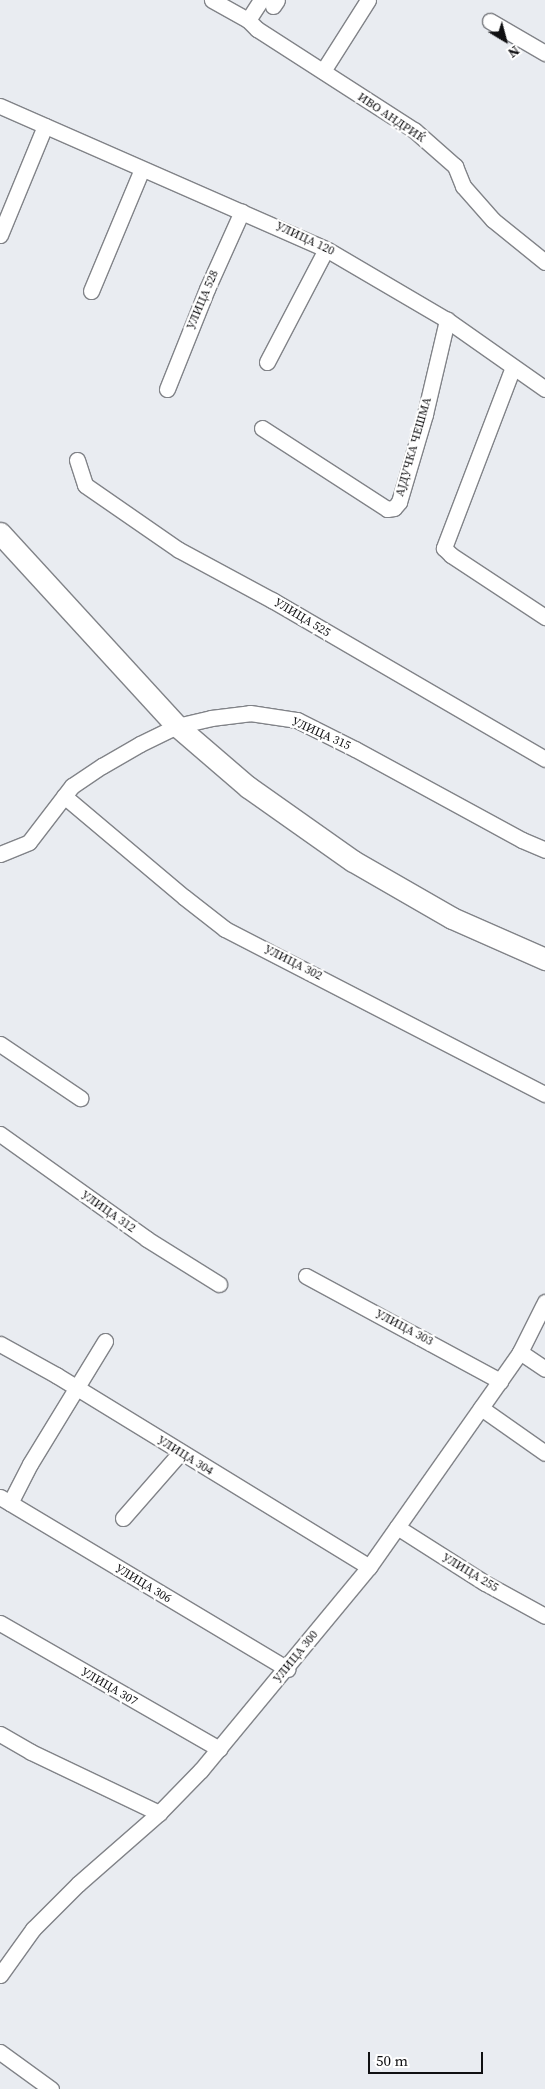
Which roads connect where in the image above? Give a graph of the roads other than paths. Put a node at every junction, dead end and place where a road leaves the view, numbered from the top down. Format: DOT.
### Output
graph roads {
  1 [pos="212,0"];
  2 [pos="368,0"];
  3 [pos="270,2"];
  4 [pos="248,20"];
  5 [pos="490,21"];
  6 [pos="545,53"];
  7 [pos="324,72"];
  8 [pos="0,106"];
  9 [pos="45,126"];
  10 [pos="142,169"];
  11 [pos="242,211"];
  12 [pos="0,236"];
  13 [pos="326,249"];
  14 [pos="545,262"];
  15 [pos="91,291"];
  16 [pos="447,320"];
  17 [pos="267,362"];
  18 [pos="513,367"];
  19 [pos="167,389"];
  20 [pos="545,389"];
  21 [pos="262,428"];
  22 [pos="77,460"];
  23 [pos="0,533"];
  24 [pos="545,617"];
  25 [pos="178,726"];
  26 [pos="545,759"];
  27 [pos="64,796"];
  28 [pos="545,850"];
  29 [pos="0,854"];
  30 [pos="545,959"];
  31 [pos="0,1044"];
  32 [pos="545,1094"];
  33 [pos="80,1098"];
  34 [pos="0,1134"];
  35 [pos="306,1276"];
  36 [pos="219,1284"];
  37 [pos="545,1302"];
  38 [pos="105,1341"];
  39 [pos="0,1344"];
  40 [pos="520,1352"];
  41 [pos="545,1369"];
  42 [pos="500,1381"];
  43 [pos="77,1389"];
  44 [pos="481,1408"];
  45 [pos="180,1453"];
  46 [pos="545,1453"];
  47 [pos="5,1500"];
  48 [pos="123,1518"];
  49 [pos="397,1527"];
  50 [pos="369,1567"];
  51 [pos="545,1616"];
  52 [pos="0,1623"];
  53 [pos="287,1668"];
  54 [pos="0,1734"];
  55 [pos="218,1749"];
  56 [pos="159,1813"];
  57 [pos="0,1974"];
  58 [pos="0,2052"];
  59 [pos="51,2089"];
  1 -- 4 [label="street, ИВО АНДРИЌ"];
  2 -- 7 [label="street"];
  3 -- 4 [label="street"];
  4 -- 7 [label="street, ИВО АНДРИЌ"];
  5 -- 6 [label="street"];
  7 -- 14 [label="street, ИВО АНДРИЌ"];
  8 -- 9 [label="street, УЛИЦА 120"];
  9 -- 10 [label="street, УЛИЦА 120"];
  9 -- 12 [label="street"];
  10 -- 11 [label="street, УЛИЦА 120"];
  10 -- 15 [label="street"];
  11 -- 13 [label="street, УЛИЦА 120"];
  11 -- 19 [label="street, УЛИЦА 528"];
  13 -- 16 [label="street, УЛИЦА 120"];
  13 -- 17 [label="street"];
  16 -- 18 [label="street, УЛИЦА 120"];
  16 -- 21 [label="street, АЈДУЧКА ЧЕШМА"];
  18 -- 20 [label="street, УЛИЦА 120"];
  18 -- 24 [label="street"];
  22 -- 26 [label="street, УЛИЦА 525"];
  23 -- 25 [label="main road"];
  25 -- 27 [label="street, УЛИЦА 315"];
  25 -- 28 [label="street, УЛИЦА 315"];
  25 -- 30 [label="main road"];
  27 -- 29 [label="street, УЛИЦА 315"];
  27 -- 32 [label="street, УЛИЦА 302"];
  31 -- 33 [label="street"];
  34 -- 36 [label="street, УЛИЦА 312"];
  35 -- 42 [label="street, УЛИЦА 303"];
  37 -- 40 [label="street, УЛИЦА 300"];
  38 -- 43 [label="street"];
  39 -- 43 [label="street, УЛИЦА 304"];
  40 -- 41 [label="street"];
  40 -- 42 [label="street, УЛИЦА 300"];
  42 -- 44 [label="street, УЛИЦА 300"];
  43 -- 45 [label="street, УЛИЦА 304"];
  43 -- 47 [label="street"];
  44 -- 46 [label="street"];
  44 -- 49 [label="street, УЛИЦА 300"];
  45 -- 48 [label="street"];
  45 -- 50 [label="street, УЛИЦА 304"];
  47 -- 53 [label="street, УЛИЦА 306"];
  49 -- 50 [label="street, УЛИЦА 300"];
  49 -- 51 [label="street, УЛИЦА 255"];
  50 -- 53 [label="street, УЛИЦА 300"];
  52 -- 55 [label="street, УЛИЦА 307"];
  53 -- 55 [label="street, УЛИЦА 300"];
  54 -- 56 [label="street"];
  55 -- 56 [label="street, УЛИЦА 300"];
  56 -- 57 [label="street, УЛИЦА 300"];
  58 -- 59 [label="street"];
}
